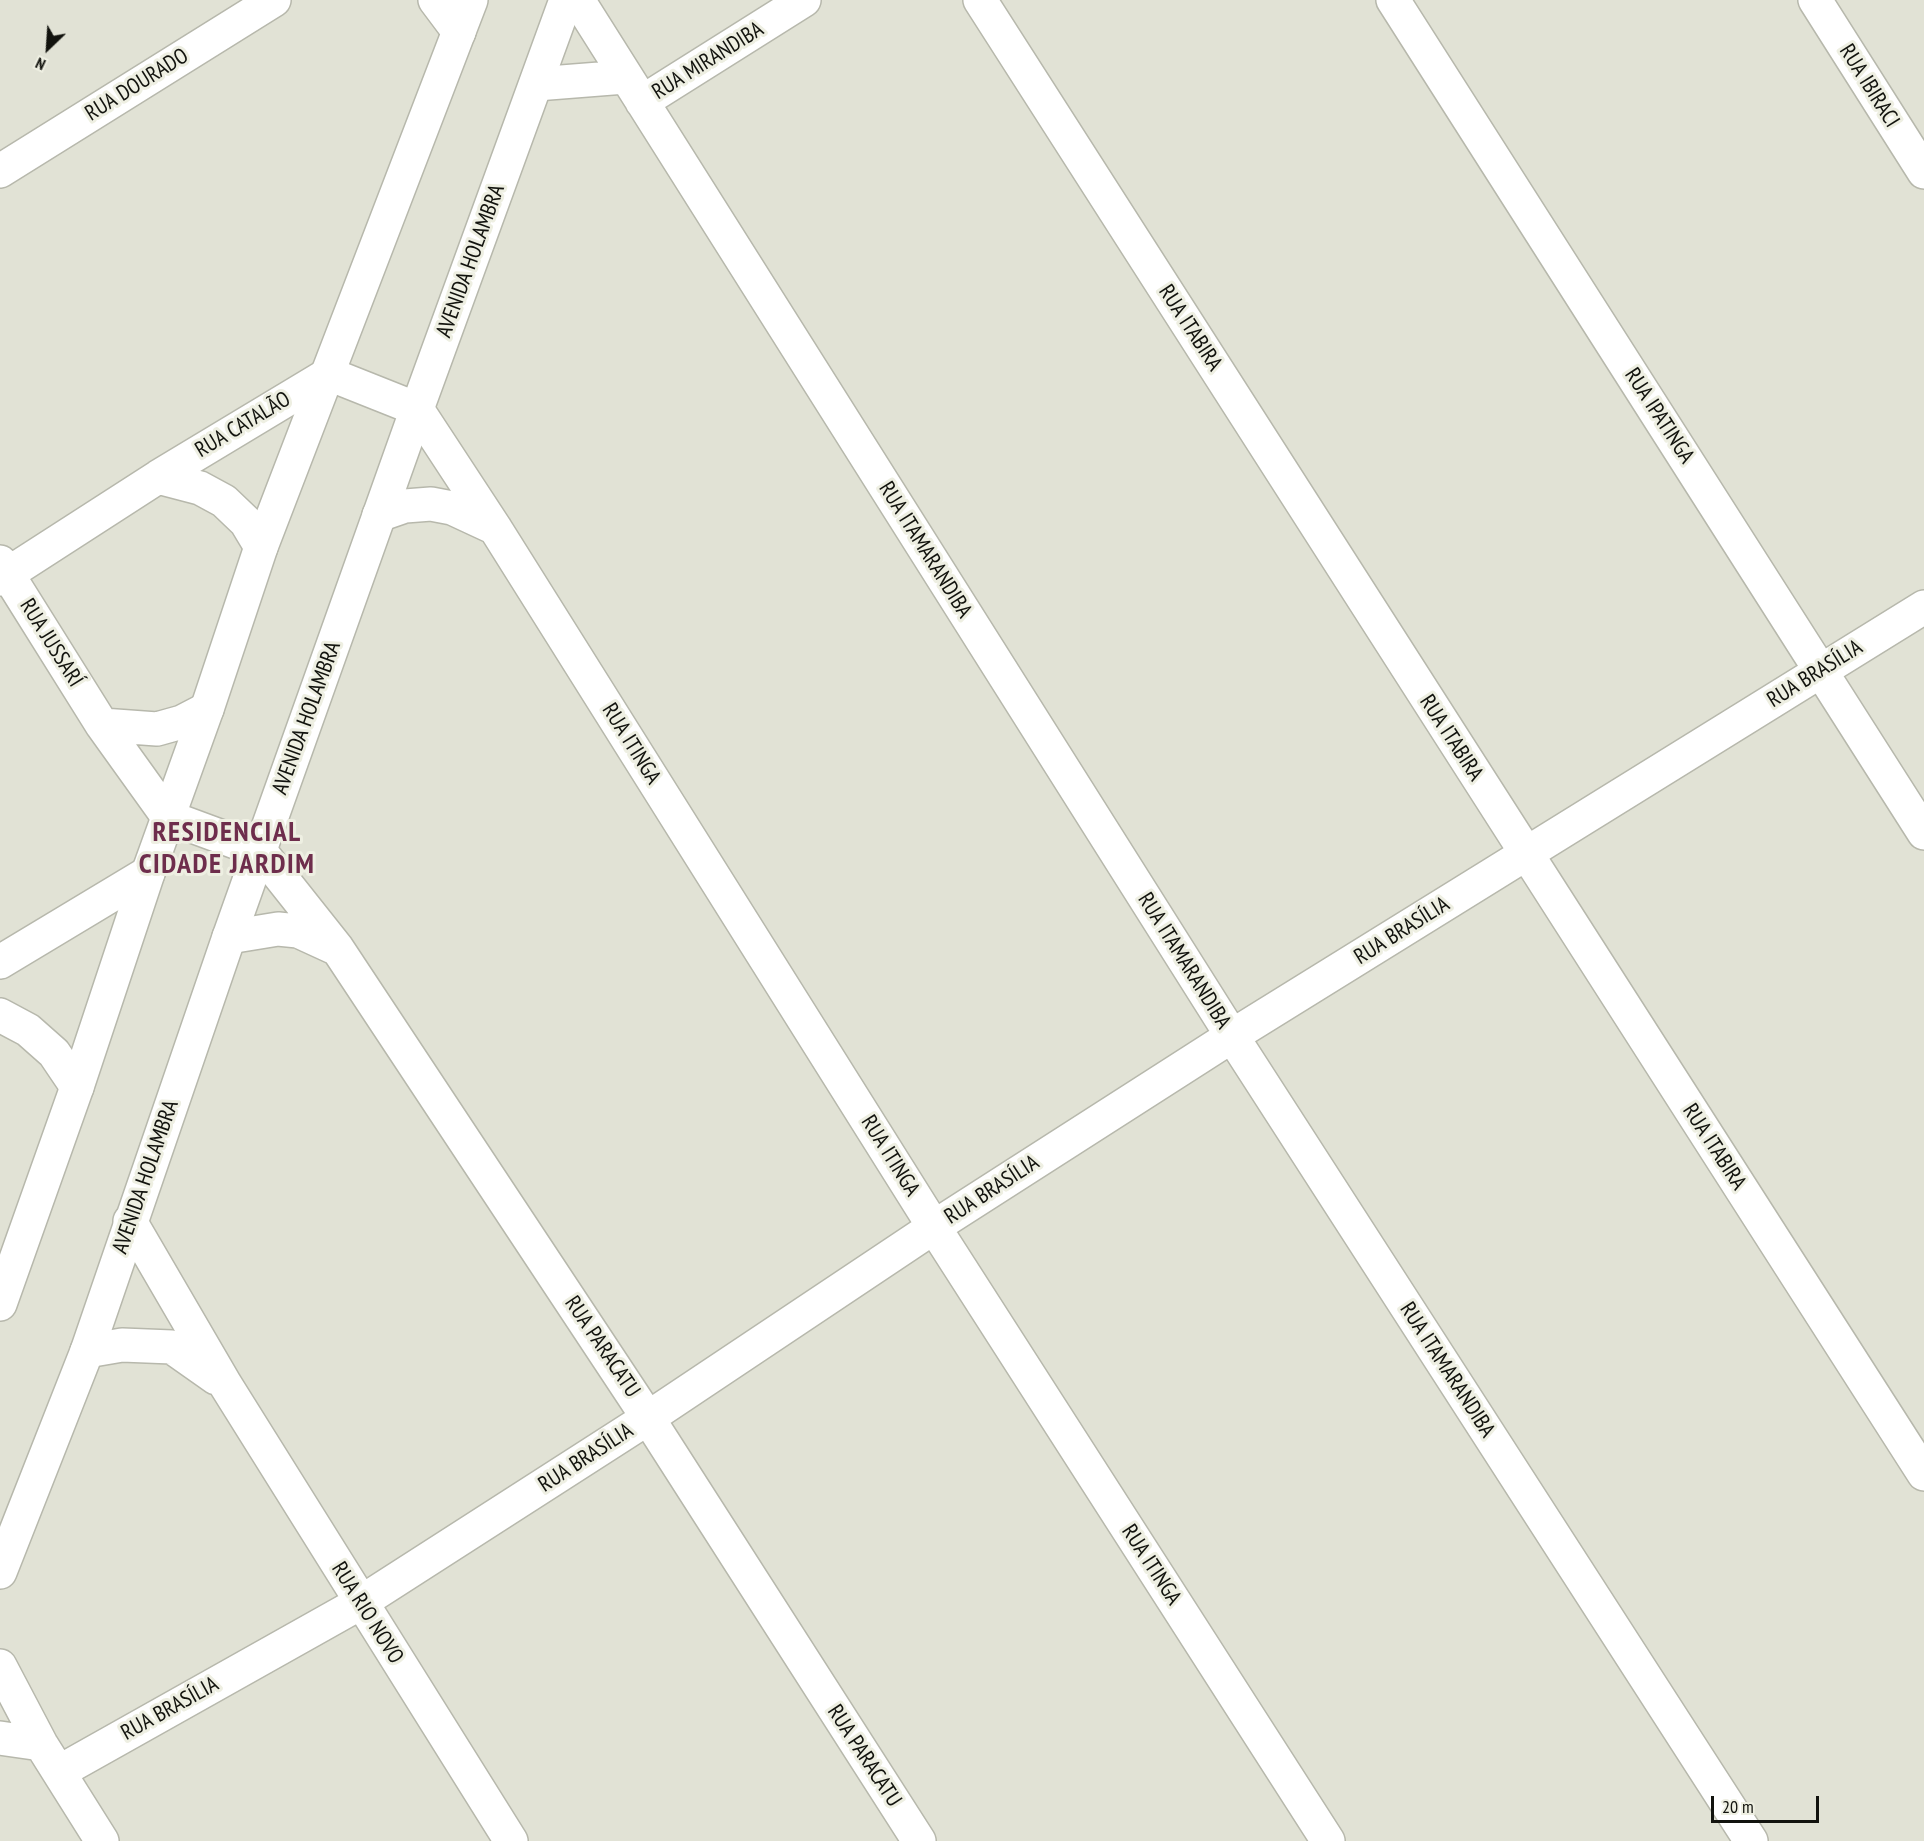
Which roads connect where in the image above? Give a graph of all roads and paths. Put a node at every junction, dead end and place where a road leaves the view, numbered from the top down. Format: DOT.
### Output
graph roads {
  1 [pos="274,0"];
  2 [pos="435,0"];
  3 [pos="471,0"];
  4 [pos="566,0"];
  5 [pos="578,0"];
  6 [pos="804,0"];
  7 [pos="980,0"];
  8 [pos="1393,0"];
  9 [pos="1815,0"];
  10 [pos="459,32"];
  11 [pos="536,84"];
  12 [pos="633,89"];
  13 [pos="0,171"];
  14 [pos="1924,172"];
  15 [pos="329,374"];
  16 [pos="417,409"];
  17 [pos="158,477"];
  18 [pos="379,515"];
  19 [pos="495,528"];
  20 [pos="261,547"];
  21 [pos="3,571"];
  22 [pos="1924,607"];
  23 [pos="1821,670"];
  24 [pos="207,709"];
  25 [pos="102,725"];
  26 [pos="168,817"];
  27 [pos="1924,833"];
  28 [pos="260,851"];
  29 [pos="1526,854"];
  30 [pos="148,873"];
  31 [pos="229,937"];
  32 [pos="337,948"];
  33 [pos="0,962"];
  34 [pos="0,1015"];
  35 [pos="1232,1036"];
  36 [pos="78,1087"];
  37 [pos="130,1221"];
  38 [pos="934,1227"];
  39 [pos="0,1304"];
  40 [pos="87,1351"];
  41 [pos="225,1384"];
  42 [pos="648,1418"];
  43 [pos="1924,1474"];
  44 [pos="0,1572"];
  45 [pos="360,1603"];
  46 [pos="0,1666"];
  47 [pos="0,1738"];
  48 [pos="41,1744"];
  49 [pos="59,1772"];
  50 [pos="102,1841"];
  51 [pos="511,1841"];
  52 [pos="919,1841"];
  53 [pos="1328,1841"];
  54 [pos="1751,1841"];
  1 -- 13 [label="street, RUA DOURADO"];
  2 -- 10 [label="street"];
  3 -- 10 [label="street"];
  4 -- 11 [label="street, AVENIDA HOLAMBRA"];
  5 -- 12 [label="street, RUA ITAMARANDIBA"];
  6 -- 12 [label="street, RUA MIRANDIBA"];
  7 -- 29 [label="street, RUA ITABIRA"];
  8 -- 23 [label="street, RUA IPATINGA"];
  9 -- 14 [label="street, RUA IBIRACI"];
  10 -- 15 [label="street"];
  11 -- 12 [label="street"];
  11 -- 16 [label="street, AVENIDA HOLAMBRA"];
  12 -- 35 [label="street, RUA ITAMARANDIBA"];
  15 -- 16 [label="street"];
  15 -- 17 [label="street, RUA CATALÃO"];
  15 -- 20 [label="street"];
  16 -- 18 [label="street, AVENIDA HOLAMBRA"];
  16 -- 19 [label="street, RUA ITINGA"];
  17 -- 20 [label="street, RUA CATALÃO"];
  17 -- 21 [label="street, RUA CATALÃO"];
  18 -- 19 [label="street"];
  18 -- 28 [label="street, AVENIDA HOLAMBRA"];
  19 -- 38 [label="street, RUA ITINGA"];
  20 -- 24 [label="street"];
  21 -- 25 [label="street, RUA JUSSARÍ"];
  22 -- 23 [label="street, RUA BRASÍLIA"];
  23 -- 27 [label="street, RUA IPATINGA"];
  23 -- 29 [label="street, RUA BRASÍLIA"];
  24 -- 25 [label="street"];
  24 -- 26 [label="street"];
  25 -- 26 [label="street, RUA JUSSARÍ"];
  26 -- 28 [label="street"];
  26 -- 30 [label="street"];
  28 -- 31 [label="street, AVENIDA HOLAMBRA"];
  28 -- 32 [label="street, RUA PARACATU"];
  29 -- 35 [label="street, RUA BRASÍLIA"];
  29 -- 43 [label="street, RUA ITABIRA"];
  30 -- 33 [label="street"];
  30 -- 36 [label="street"];
  31 -- 32 [label="street"];
  31 -- 37 [label="street, AVENIDA HOLAMBRA"];
  32 -- 42 [label="street, RUA PARACATU"];
  34 -- 36 [label="street"];
  35 -- 38 [label="street, RUA BRASÍLIA"];
  35 -- 54 [label="street, RUA ITAMARANDIBA"];
  36 -- 39 [label="street"];
  37 -- 40 [label="street, AVENIDA HOLAMBRA"];
  37 -- 41 [label="street, RUA RIO NOVO"];
  38 -- 42 [label="street, RUA BRASÍLIA"];
  38 -- 53 [label="street, RUA ITINGA"];
  40 -- 41 [label="street, RUA RIO NOVO"];
  40 -- 44 [label="street, AVENIDA HOLAMBRA"];
  41 -- 45 [label="street, RUA RIO NOVO"];
  42 -- 45 [label="street, RUA BRASÍLIA"];
  42 -- 52 [label="street, RUA PARACATU"];
  45 -- 49 [label="street, RUA BRASÍLIA"];
  45 -- 51 [label="street, RUA RIO NOVO"];
  46 -- 48 [label="street"];
  47 -- 48 [label="street"];
  48 -- 49 [label="street"];
  49 -- 50 [label="street"];
}
